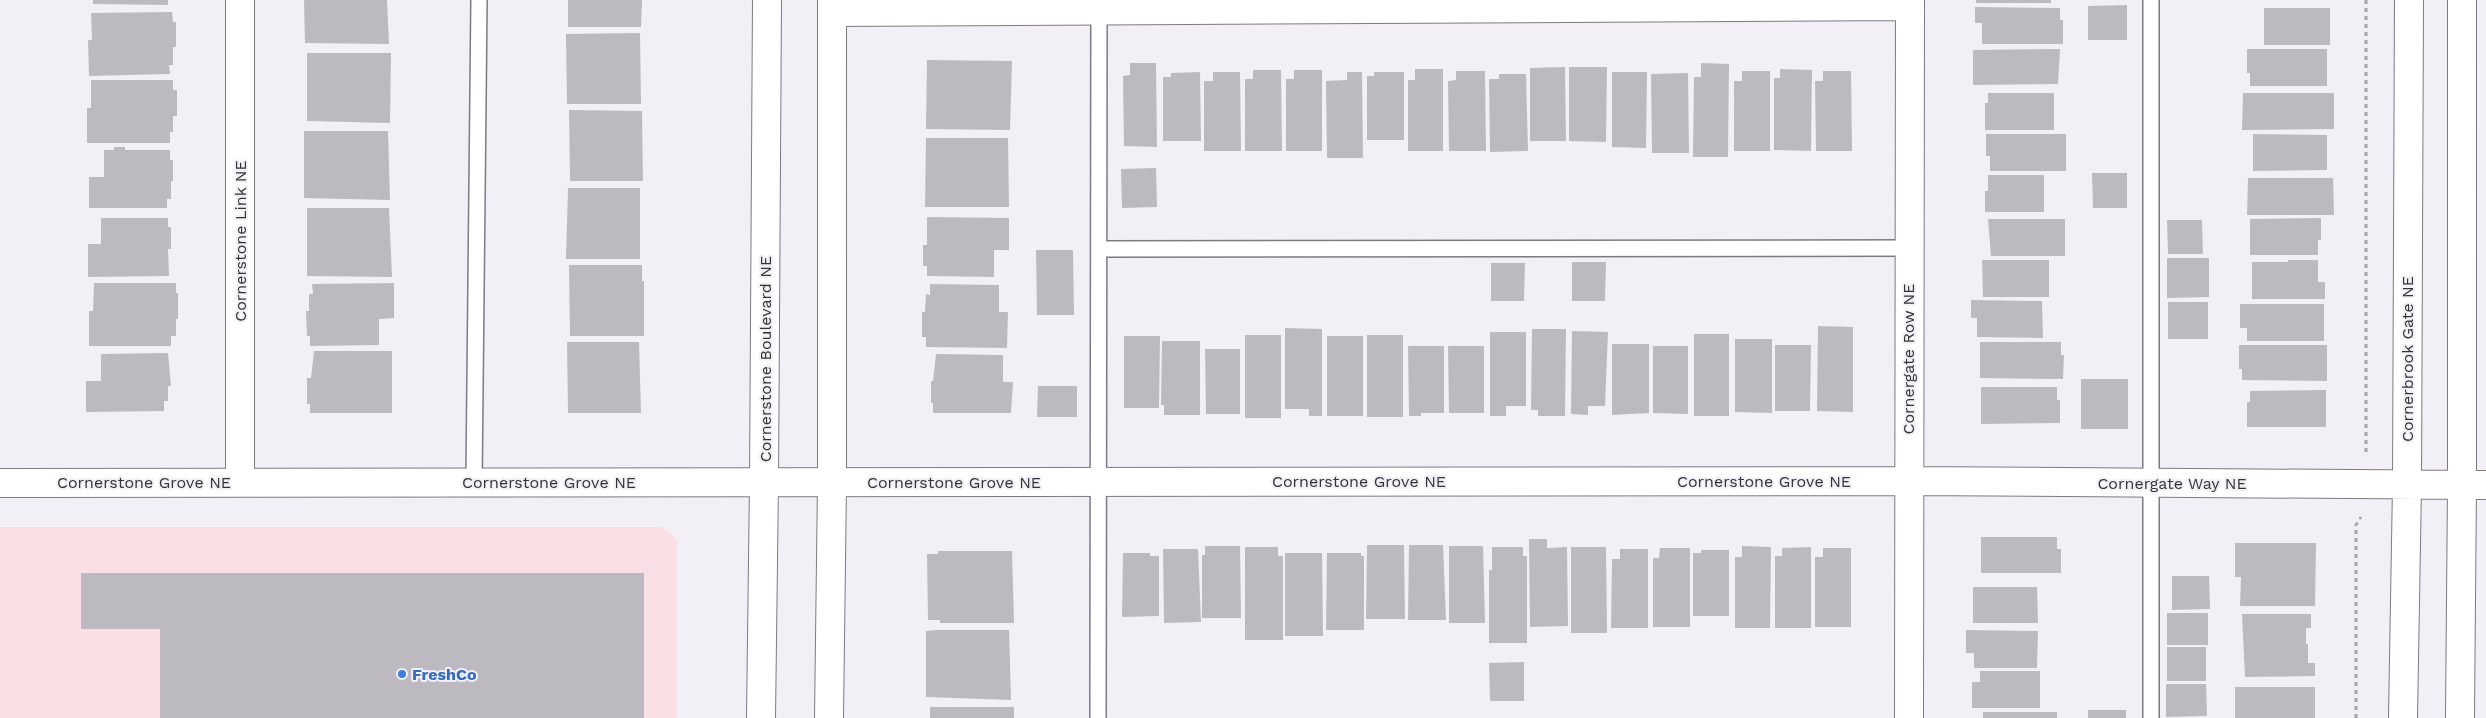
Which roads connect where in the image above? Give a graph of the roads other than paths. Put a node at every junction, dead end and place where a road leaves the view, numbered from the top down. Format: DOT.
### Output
graph roads {
  1 [pos="240,0"];
  2 [pos="479,0"];
  3 [pos="767,0"];
  4 [pos="2151,0"];
  5 [pos="2408,0"];
  6 [pos="2462,0"];
  7 [pos="1910,3"];
  8 [pos="832,6"];
  9 [pos="1099,6"];
  10 [pos="1909,248"];
  11 [pos="1099,249"];
  12 [pos="1908,481"];
  13 [pos="0,482"];
  14 [pos="240,482"];
  15 [pos="474,482"];
  16 [pos="764,482"];
  17 [pos="832,482"];
  18 [pos="1099,482"];
  19 [pos="2152,483"];
  20 [pos="2407,484"];
  21 [pos="2474,485"];
  22 [pos="761,718"];
  23 [pos="829,718"];
  24 [pos="1098,718"];
  25 [pos="1909,718"];
  26 [pos="2151,718"];
  27 [pos="2403,718"];
  28 [pos="2460,718"];
  1 -- 14 [label="street, Cornerstone Link NE"];
  2 -- 15 [label="lane"];
  3 -- 16 [label="street, Cornerstone Boulevard NE"];
  4 -- 19 [label="lane"];
  5 -- 20 [label="street, Cornerbrook Gate NE"];
  6 -- 21 [label="street"];
  7 -- 9 [label="street"];
  7 -- 10 [label="street, Cornergate Row NE"];
  8 -- 9 [label="street"];
  8 -- 17 [label="street"];
  9 -- 11 [label="lane"];
  10 -- 11 [label="lane"];
  10 -- 12 [label="street, Cornergate Row NE"];
  11 -- 18 [label="lane"];
  12 -- 18 [label="street, Cornerstone Grove NE"];
  12 -- 19 [label="street, Cornergate Way NE"];
  12 -- 25 [label="street, Cornergate Row NE"];
  13 -- 14 [label="street, Cornerstone Grove NE"];
  14 -- 15 [label="street, Cornerstone Grove NE"];
  15 -- 16 [label="street, Cornerstone Grove NE"];
  16 -- 17 [label="street, Cornerstone Grove NE"];
  16 -- 22 [label="street, Cornerstone Boulevard NE"];
  17 -- 18 [label="street, Cornerstone Grove NE"];
  17 -- 23 [label="street"];
  18 -- 24 [label="lane"];
  19 -- 20 [label="street, Cornergate Way NE"];
  19 -- 26 [label="lane"];
  20 -- 21 [label="street, Cornergate Way NE"];
  20 -- 27 [label="street, Cornerbrook Gate NE"];
  21 -- 28 [label="street"];
}
